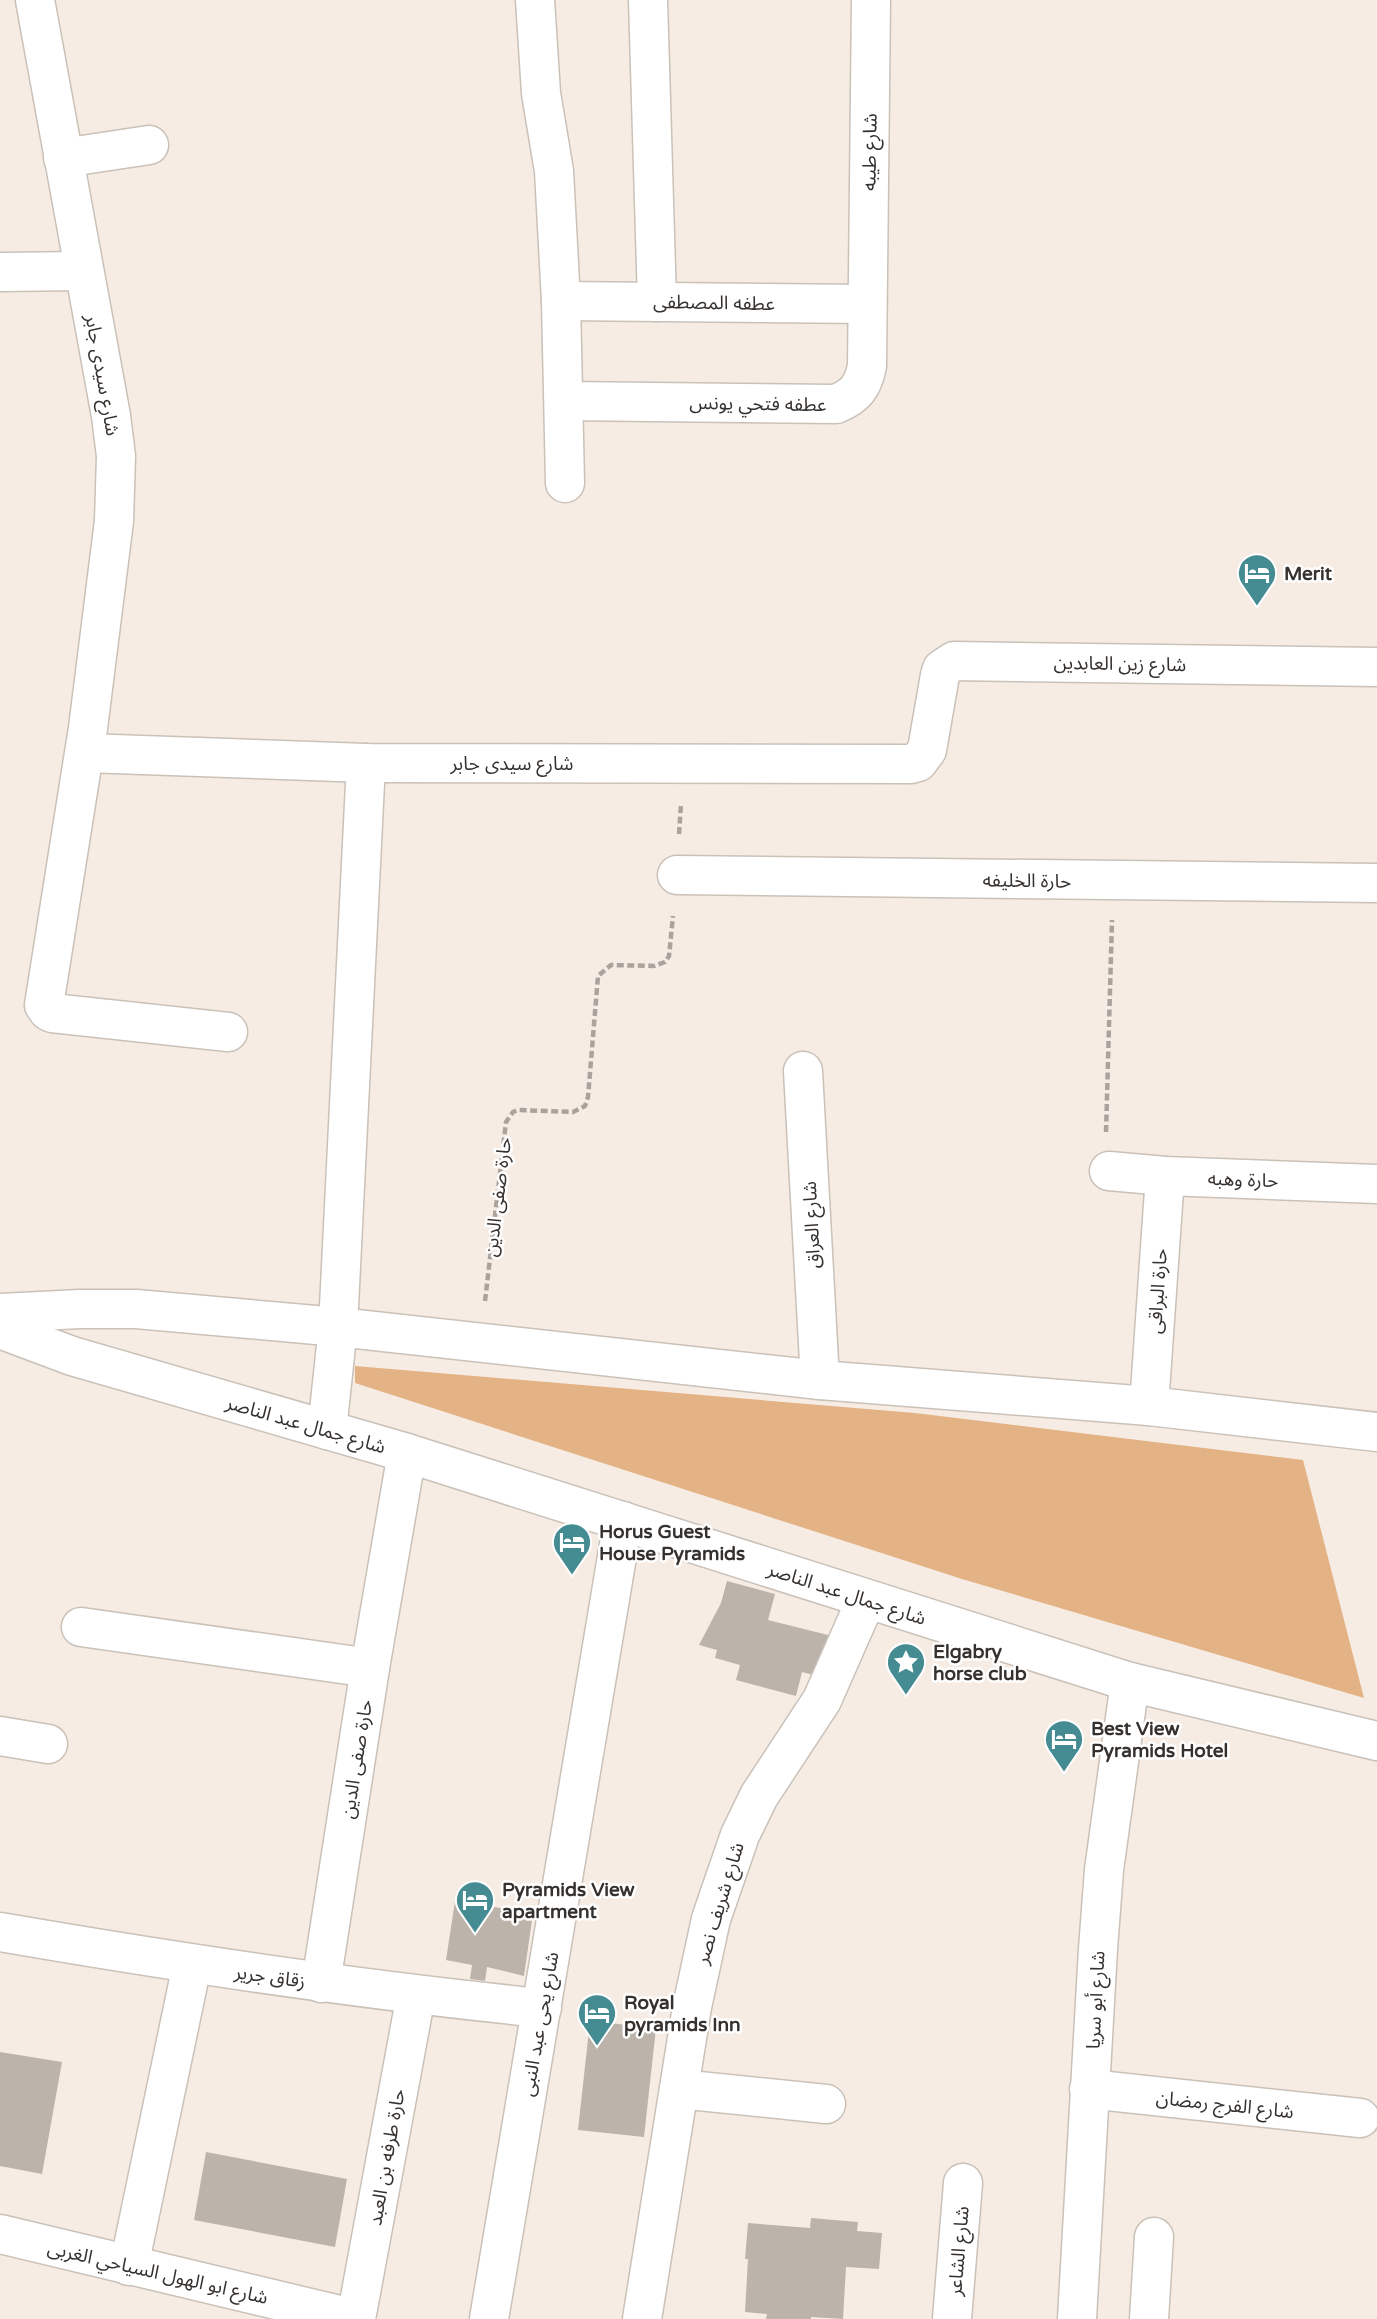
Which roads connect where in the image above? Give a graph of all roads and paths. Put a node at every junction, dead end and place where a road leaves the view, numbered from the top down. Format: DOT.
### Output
graph roads {
  1 [pos="35,0"];
  2 [pos="535,0"];
  3 [pos="648,0"];
  4 [pos="871,0"];
  5 [pos="149,145"];
  6 [pos="63,158"];
  7 [pos="84,271"];
  8 [pos="0,272"];
  9 [pos="561,301"];
  10 [pos="657,302"];
  11 [pos="867,304"];
  12 [pos="565,401"];
  13 [pos="565,482"];
  14 [pos="1377,667"];
  15 [pos="929,744"];
  16 [pos="85,753"];
  17 [pos="366,763"];
  18 [pos="684,763"];
  19 [pos="677,875"];
  20 [pos="1113,881"];
  21 [pos="1377,883"];
  22 [pos="228,1031"];
  23 [pos="803,1070"];
  24 [pos="1110,1171"];
  25 [pos="1165,1176"];
  26 [pos="1377,1184"];
  27 [pos="0,1313"];
  28 [pos="338,1327"];
  29 [pos="0,1329"];
  30 [pos="480,1344"];
  31 [pos="820,1380"];
  32 [pos="1149,1406"];
  33 [pos="327,1430"];
  34 [pos="1377,1432"];
  35 [pos="407,1452"];
  36 [pos="623,1521"];
  37 [pos="866,1600"];
  38 [pos="81,1627"];
  39 [pos="370,1668"];
  40 [pos="1130,1682"];
  41 [pos="0,1736"];
  42 [pos="1377,1741"];
  43 [pos="48,1744"];
  44 [pos="0,1932"];
  45 [pos="192,1965"];
  46 [pos="321,1983"];
  47 [pos="416,1995"];
  48 [pos="542,2008"];
  49 [pos="1090,2089"];
  50 [pos="678,2090"];
  51 [pos="826,2104"];
  52 [pos="1360,2118"];
  53 [pos="963,2183"];
  54 [pos="0,2234"];
  55 [pos="1154,2237"];
  56 [pos="129,2266"];
  57 [pos="356,2319"];
  58 [pos="489,2319"];
  59 [pos="642,2319"];
  60 [pos="952,2319"];
  61 [pos="1077,2319"];
  62 [pos="1149,2319"];
  1 -- 6 [label="street, شارع سيدى جابر"];
  2 -- 9 [label="street"];
  3 -- 10 [label="street"];
  4 -- 11 [label="street, شارع طيبه"];
  5 -- 6 [label="street"];
  6 -- 7 [label="street, شارع سيدى جابر"];
  7 -- 8 [label="street"];
  7 -- 16 [label="street, شارع سيدى جابر"];
  9 -- 10 [label="street, عطفه المصطفى"];
  9 -- 12 [label="street"];
  10 -- 11 [label="street, عطفه المصطفى"];
  11 -- 12 [label="street, عطفه فتحي يونس"];
  12 -- 13 [label="street"];
  14 -- 15 [label="street, شارع زين العابدين"];
  15 -- 18 [label="street, شارع سيدى جابر"];
  16 -- 17 [label="street, شارع سيدى جابر"];
  16 -- 22 [label="street, شارع سيدى جابر"];
  17 -- 18 [label="street, شارع سيدى جابر"];
  17 -- 28 [label="street"];
  18 -- 19 [label="path, حارة صفى الدين"];
  19 -- 20 [label="street, حارة الخليفه"];
  19 -- 30 [label="path, حارة صفى الدين"];
  20 -- 21 [label="street, حارة الخليفه"];
  20 -- 24 [label="path"];
  23 -- 31 [label="street, شارع العراق"];
  24 -- 25 [label="street, حارة وهبه"];
  25 -- 26 [label="street, حارة وهبه"];
  25 -- 32 [label="street, حارة البراقى"];
  27 -- 28 [label="street"];
  28 -- 30 [label="street"];
  28 -- 33 [label="street"];
  29 -- 33 [label="street, شارع جمال عبد الناصر"];
  30 -- 31 [label="street"];
  31 -- 32 [label="street"];
  32 -- 34 [label="street"];
  33 -- 35 [label="street, شارع جمال عبد الناصر"];
  35 -- 36 [label="street, شارع جمال عبد الناصر"];
  35 -- 39 [label="street, حارة صفى الدين"];
  36 -- 37 [label="street, شارع جمال عبد الناصر"];
  36 -- 48 [label="street, شارع يحى عبد النبى"];
  37 -- 40 [label="street, شارع جمال عبد الناصر"];
  37 -- 50 [label="street, شارع شريف نصر"];
  38 -- 39 [label="street"];
  39 -- 46 [label="street, حارة صفى الدين"];
  40 -- 42 [label="street, شارع جمال عبد الناصر"];
  40 -- 49 [label="street, شارع أبو سريا"];
  41 -- 43 [label="street"];
  44 -- 45 [label="street, زقاق جرير"];
  45 -- 46 [label="street, زقاق جرير"];
  45 -- 56 [label="street"];
  46 -- 47 [label="street, زقاق جرير"];
  47 -- 48 [label="street, زقاق جرير"];
  47 -- 57 [label="street, حارة طرفه بن العبد"];
  48 -- 58 [label="street, شارع يحى عبد النبى"];
  49 -- 52 [label="street, شارع الفرج رمضان"];
  49 -- 61 [label="street, شارع أبو سريا"];
  50 -- 51 [label="street"];
  50 -- 59 [label="street, شارع شريف نصر"];
  53 -- 60 [label="street, شارع الشاعر"];
  54 -- 56 [label="street, شارع ابو الهول السياحي الغربى"];
  55 -- 62 [label="street"];
  56 -- 57 [label="street, شارع ابو الهول السياحي الغربى"];
}
